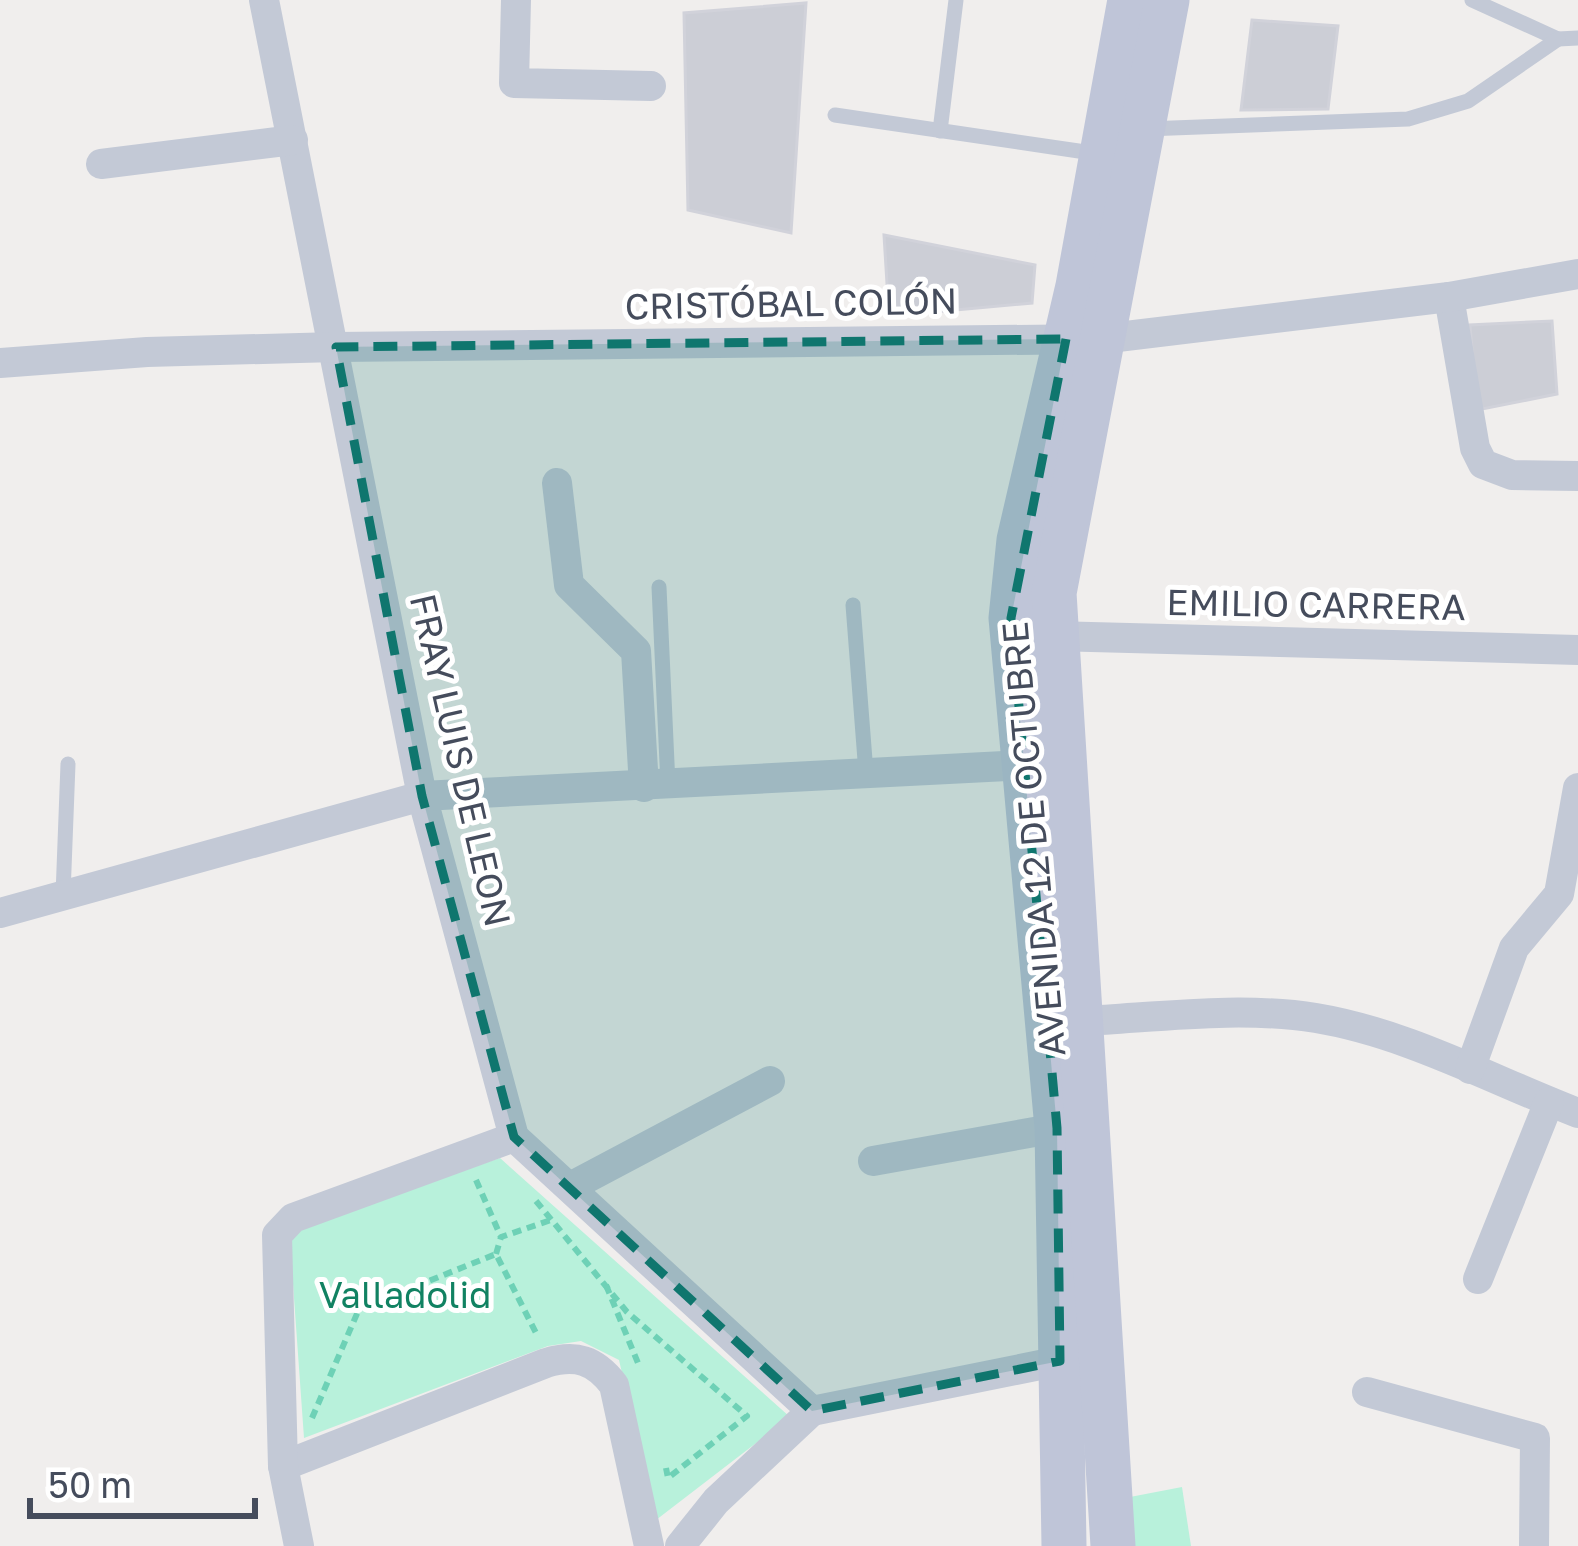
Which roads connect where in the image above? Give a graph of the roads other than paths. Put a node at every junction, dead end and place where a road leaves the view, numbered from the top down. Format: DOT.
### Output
graph roads {
  1 [pos="264,0"];
  2 [pos="516,0"];
  3 [pos="956,0"];
  4 [pos="1130,0"];
  5 [pos="1167,0"];
  6 [pos="1472,0"];
  7 [pos="1578,38"];
  8 [pos="1558,39"];
  9 [pos="651,86"];
  10 [pos="835,115"];
  11 [pos="1142,129"];
  12 [pos="940,131"];
  13 [pos="293,140"];
  14 [pos="1102,155"];
  15 [pos="100,164"];
  16 [pos="1578,274"];
  17 [pos="1449,297"];
  18 [pos="1084,339"];
  19 [pos="336,347"];
  20 [pos="0,363"];
  21 [pos="1578,476"];
  22 [pos="557,483"];
  23 [pos="659,587"];
  24 [pos="853,605"];
  25 [pos="1053,636"];
  26 [pos="1578,650"];
  27 [pos="68,764"];
  28 [pos="1025,765"];
  29 [pos="866,773"];
  30 [pos="656,786"];
  31 [pos="1578,788"];
  32 [pos="422,796"];
  33 [pos="63,895"];
  34 [pos="0,913"];
  35 [pos="1084,1021"];
  36 [pos="1470,1069"];
  37 [pos="770,1081"];
  38 [pos="1563,1107"];
  39 [pos="1057,1128"];
  40 [pos="514,1137"];
  41 [pos="873,1161"];
  42 [pos="572,1186"];
  43 [pos="1478,1279"];
  44 [pos="1060,1361"];
  45 [pos="1367,1392"];
  46 [pos="812,1411"];
  47 [pos="283,1466"];
  48 [pos="299,1546"];
  49 [pos="649,1546"];
  50 [pos="680,1546"];
  51 [pos="1064,1546"];
  52 [pos="1113,1546"];
  53 [pos="1534,1546"];
  1 -- 13 [label="street, FRAY LUIS DE LEON"];
  2 -- 9 [label="street"];
  3 -- 12 [label="lane"];
  4 -- 14 [label="main road, AVENIDA 12 DE OCTUBRE"];
  5 -- 11 [label="main road, AVENIDA 12 DE OCTUBRE"];
  6 -- 8 [label="lane"];
  7 -- 8 [label="lane"];
  8 -- 11 [label="lane"];
  10 -- 12 [label="lane"];
  11 -- 18 [label="main road, AVENIDA 12 DE OCTUBRE"];
  12 -- 14 [label="lane"];
  13 -- 15 [label="street"];
  13 -- 19 [label="street, FRAY LUIS DE LEON"];
  14 -- 18 [label="main road, AVENIDA 12 DE OCTUBRE"];
  16 -- 17 [label="street, CRISTÓBAL COLÓN"];
  17 -- 18 [label="street, CRISTÓBAL COLÓN"];
  17 -- 21 [label="street"];
  18 -- 19 [label="street, CRISTÓBAL COLÓN"];
  18 -- 25 [label="main road, AVENIDA 12 DE OCTUBRE"];
  18 -- 28 [label="main road, AVENIDA 12 DE OCTUBRE"];
  19 -- 20 [label="street, CRISTÓBAL COLÓN"];
  19 -- 32 [label="street, FRAY LUIS DE LEON"];
  22 -- 30 [label="street"];
  23 -- 30 [label="lane"];
  24 -- 29 [label="lane"];
  25 -- 26 [label="street, EMILIO CARRERA"];
  25 -- 35 [label="main road, AVENIDA 12 DE OCTUBRE"];
  27 -- 33 [label="lane"];
  28 -- 29 [label="street"];
  28 -- 39 [label="main road, AVENIDA 12 DE OCTUBRE"];
  29 -- 30 [label="street"];
  30 -- 32 [label="street"];
  31 -- 36 [label="street"];
  32 -- 33 [label="street"];
  32 -- 40 [label="street, FRAY LUIS DE LEON"];
  33 -- 34 [label="street"];
  35 -- 36 [label="street"];
  35 -- 52 [label="main road, AVENIDA 12 DE OCTUBRE"];
  36 -- 38 [label="street"];
  37 -- 42 [label="street"];
  38 -- 43 [label="street"];
  39 -- 41 [label="street"];
  39 -- 44 [label="main road, AVENIDA 12 DE OCTUBRE"];
  40 -- 42 [label="street"];
  40 -- 47 [label="street"];
  42 -- 46 [label="street"];
  44 -- 46 [label="street"];
  44 -- 51 [label="main road, AVENIDA 12 DE OCTUBRE"];
  45 -- 53 [label="street"];
  46 -- 50 [label="street"];
  47 -- 48 [label="street"];
  47 -- 49 [label="street"];
}
